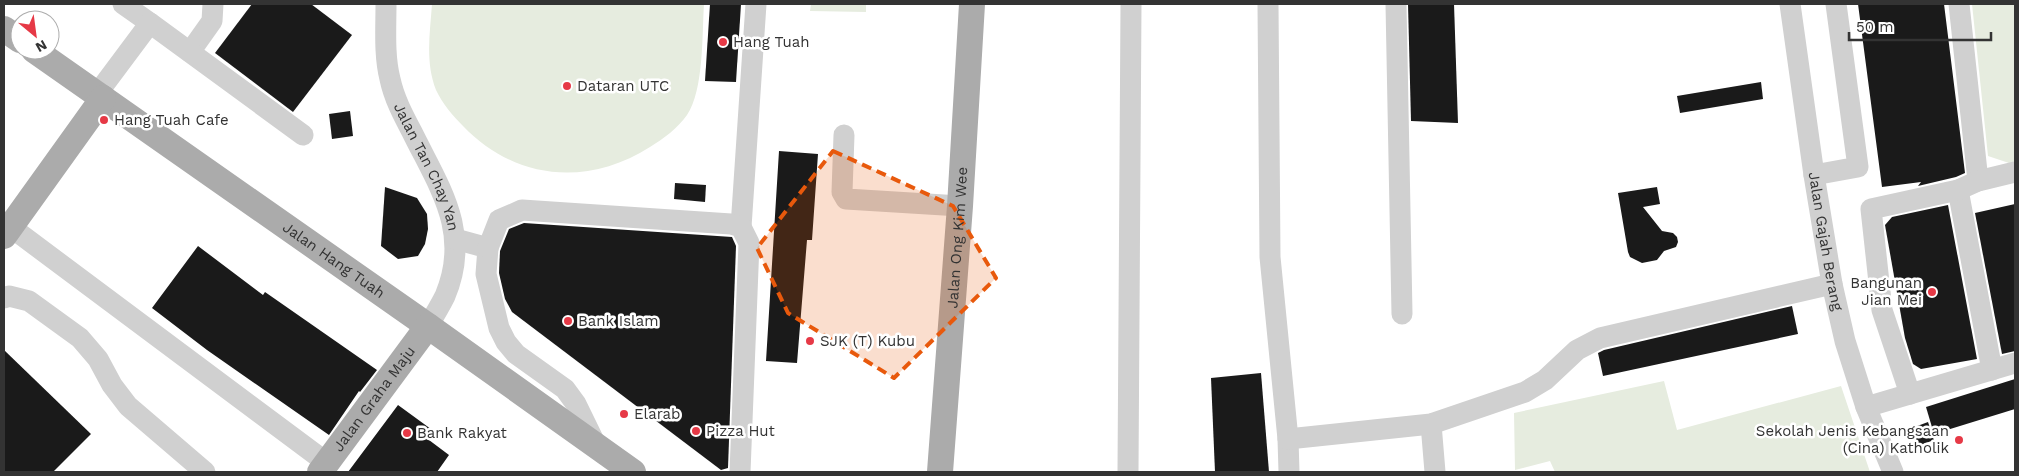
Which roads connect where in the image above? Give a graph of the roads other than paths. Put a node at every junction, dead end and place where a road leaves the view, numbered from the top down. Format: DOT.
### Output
graph roads {
  1 [pos="124,4"];
  2 [pos="213,4"];
  3 [pos="386,4"];
  4 [pos="756,4"];
  5 [pos="972,4"];
  6 [pos="1131,4"];
  7 [pos="1268,4"];
  8 [pos="1396,4"];
  9 [pos="1790,4"];
  10 [pos="1836,4"];
  11 [pos="1959,4"];
  12 [pos="150,23"];
  13 [pos="190,52"];
  14 [pos="48,60"];
  15 [pos="100,96"];
  16 [pos="303,135"];
  17 [pos="844,135"];
  18 [pos="2015,172"];
  19 [pos="1814,175"];
  20 [pos="1978,181"];
  21 [pos="1958,190"];
  22 [pos="960,206"];
  23 [pos="6,228"];
  24 [pos="741,228"];
  25 [pos="455,239"];
  26 [pos="488,248"];
  27 [pos="1832,284"];
  28 [pos="4,298"];
  29 [pos="1402,314"];
  30 [pos="428,326"];
  31 [pos="2015,363"];
  32 [pos="1992,370"];
  33 [pos="1910,394"];
  34 [pos="1866,407"];
  35 [pos="1431,424"];
  36 [pos="1288,439"];
  37 [pos="597,447"];
  38 [pos="323,467"];
  39 [pos="205,472"];
  40 [pos="632,472"];
  41 [pos="740,472"];
  42 [pos="940,472"];
  43 [pos="1128,472"];
  44 [pos="1290,472"];
  45 [pos="1435,472"];
  46 [pos="1893,472"];
  1 -- 12 [label="street"];
  2 -- 13 [label="street"];
  3 -- 25 [label="street, Jalan Tan Chay Yan"];
  4 -- 24 [label="street"];
  5 -- 22 [label="main road, Jalan Ong Kim Wee"];
  6 -- 43 [label="street"];
  7 -- 36 [label="street"];
  8 -- 29 [label="street"];
  9 -- 19 [label="street, Jalan Gajah Berang"];
  10 -- 19 [label="street"];
  11 -- 20 [label="street"];
  12 -- 13 [label="street"];
  12 -- 15 [label="street"];
  13 -- 16 [label="street"];
  14 -- 15 [label="main road, Jalan Hang Tuah"];
  15 -- 23 [label="main road"];
  15 -- 30 [label="main road, Jalan Hang Tuah"];
  17 -- 22 [label="street"];
  18 -- 20 [label="street"];
  19 -- 27 [label="street, Jalan Gajah Berang"];
  20 -- 21 [label="street"];
  21 -- 32 [label="street"];
  21 -- 33 [label="street"];
  22 -- 42 [label="main road, Jalan Ong Kim Wee"];
  23 -- 38 [label="street"];
  24 -- 26 [label="street"];
  24 -- 41 [label="street"];
  25 -- 26 [label="street"];
  25 -- 30 [label="street, Jalan Tan Chay Yan"];
  26 -- 37 [label="street"];
  27 -- 34 [label="street, Jalan Gajah Berang"];
  27 -- 35 [label="street"];
  28 -- 39 [label="street"];
  30 -- 37 [label="main road, Jalan Hang Tuah"];
  30 -- 38 [label="main road, Jalan Graha Maju"];
  31 -- 32 [label="street"];
  32 -- 33 [label="street"];
  33 -- 34 [label="street"];
  34 -- 46 [label="street, Jalan Gajah Berang"];
  35 -- 36 [label="street"];
  35 -- 45 [label="street"];
  36 -- 44 [label="street"];
  37 -- 40 [label="main road, Jalan Hang Tuah"];
}
